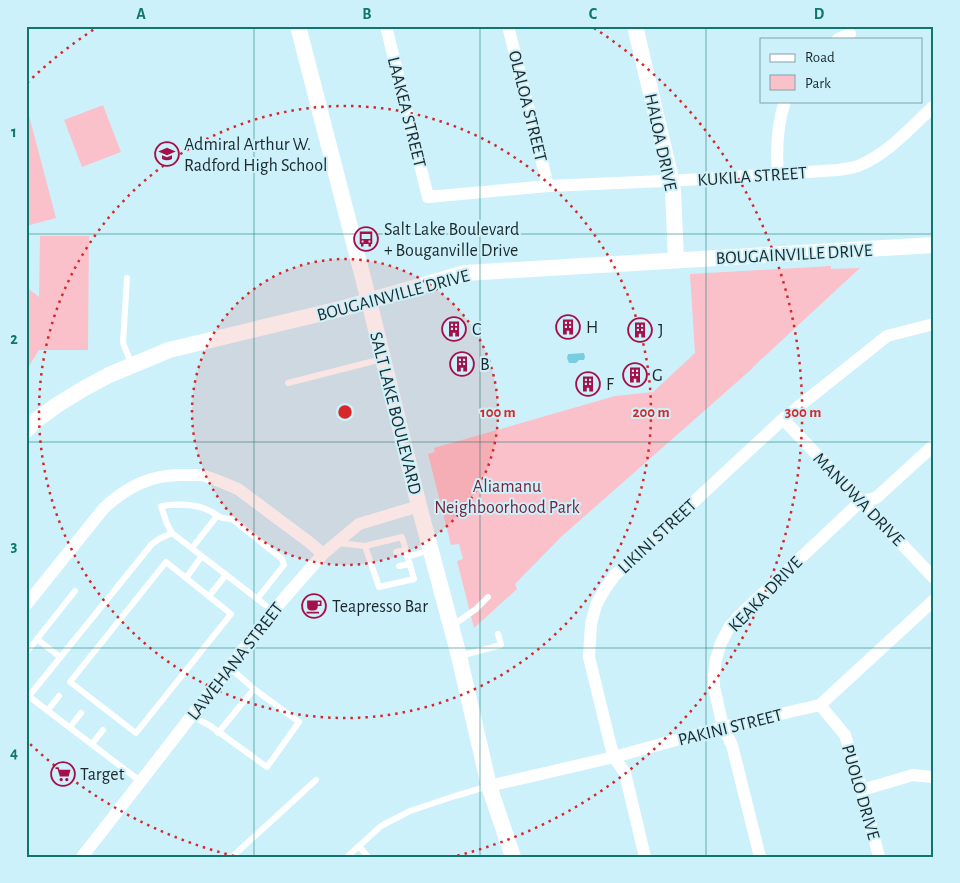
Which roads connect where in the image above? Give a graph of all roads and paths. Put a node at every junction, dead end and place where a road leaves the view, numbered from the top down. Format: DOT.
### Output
graph roads {
  1 [pos="298,26"];
  2 [pos="386,26"];
  3 [pos="508,26"];
  4 [pos="635,26"];
  5 [pos="850,34"];
  6 [pos="840,38"];
  7 [pos="785,102"];
  8 [pos="934,106"];
  9 [pos="778,174"];
  10 [pos="671,181"];
  11 [pos="548,186"];
  12 [pos="428,197"];
  13 [pos="934,245"];
  14 [pos="676,260"];
  15 [pos="127,278"];
  16 [pos="369,301"];
  17 [pos="934,324"];
  18 [pos="382,359"];
  19 [pos="132,364"];
  20 [pos="288,383"];
  21 [pos="783,419"];
  22 [pos="26,430"];
  23 [pos="934,445"];
  24 [pos="861,501"];
  25 [pos="419,506"];
  26 [pos="217,516"];
  27 [pos="172,532"];
  28 [pos="337,542"];
  29 [pos="365,546"];
  30 [pos="192,548"];
  31 [pos="431,550"];
  32 [pos="396,552"];
  33 [pos="323,554"];
  34 [pos="202,556"];
  35 [pos="378,556"];
  36 [pos="408,557"];
  37 [pos="369,558"];
  38 [pos="399,566"];
  39 [pos="381,569"];
  40 [pos="374,570"];
  41 [pos="226,575"];
  42 [pos="186,578"];
  43 [pos="934,578"];
  44 [pos="75,591"];
  45 [pos="209,596"];
  46 [pos="488,597"];
  47 [pos="257,599"];
  48 [pos="934,600"];
  49 [pos="26,605"];
  50 [pos="273,611"];
  51 [pos="451,627"];
  52 [pos="498,634"];
  53 [pos="37,639"];
  54 [pos="26,653"];
  55 [pos="459,656"];
  56 [pos="60,657"];
  57 [pos="229,667"];
  58 [pos="254,688"];
  59 [pos="28,695"];
  60 [pos="59,696"];
  61 [pos="820,705"];
  62 [pos="48,710"];
  63 [pos="81,713"];
  64 [pos="191,716"];
  65 [pos="70,727"];
  66 [pos="723,727"];
  67 [pos="102,730"];
  68 [pos="218,732"];
  69 [pos="92,744"];
  70 [pos="614,757"];
  71 [pos="934,778"];
  72 [pos="316,780"];
  73 [pos="140,781"];
  74 [pos="489,786"];
  75 [pos="862,790"];
  76 [pos="359,846"];
  77 [pos="82,857"];
  78 [pos="232,857"];
  79 [pos="347,857"];
  80 [pos="368,857"];
  81 [pos="513,857"];
  82 [pos="645,857"];
  83 [pos="760,857"];
  84 [pos="879,857"];
  1 -- 16 [label="street, SALT LAKE BOULEVARD"];
  2 -- 12 [label="street, LAAKEA STREET"];
  3 -- 11 [label="street, OLALOA STREET"];
  4 -- 10 [label="street, HALOA DRIVE"];
  5 -- 6 [label="street"];
  7 -- 9 [label="street"];
  8 -- 9 [label="street, KUKILA STREET"];
  9 -- 10 [label="street, KUKILA STREET"];
  10 -- 11 [label="street, KUKILA STREET"];
  10 -- 14 [label="street, HALOA DRIVE"];
  11 -- 12 [label="street, KUKILA STREET"];
  13 -- 14 [label="street, BOUGAINVILLE DRIVE"];
  14 -- 16 [label="street, BOUGAINVILLE DRIVE"];
  15 -- 19 [label="lane"];
  16 -- 18 [label="street, SALT LAKE BOULEVARD"];
  16 -- 19 [label="street, BOUGAINVILLE DRIVE"];
  17 -- 21 [label="street, LIKINI STREET"];
  18 -- 20 [label="lane"];
  18 -- 25 [label="street, SALT LAKE BOULEVARD"];
  19 -- 22 [label="street, BOUGAINVILLE DRIVE"];
  21 -- 24 [label="street, MANUWA DRIVE"];
  21 -- 70 [label="street, LIKINI STREET"];
  23 -- 24 [label="street, KEAKA DRIVE"];
  24 -- 43 [label="street, MANUWA DRIVE"];
  24 -- 66 [label="street, KEAKA DRIVE"];
  25 -- 28 [label="street, LAWEHANA STREET"];
  25 -- 31 [label="street, SALT LAKE BOULEVARD"];
  26 -- 27 [label="lane"];
  26 -- 30 [label="lane"];
  26 -- 47 [label="lane"];
  27 -- 30 [label="lane"];
  27 -- 56 [label="lane"];
  28 -- 29 [label="lane"];
  28 -- 33 [label="street, LAWEHANA STREET"];
  29 -- 36 [label="lane"];
  29 -- 37 [label="lane"];
  30 -- 34 [label="lane"];
  31 -- 36 [label="lane"];
  31 -- 51 [label="street, SALT LAKE BOULEVARD"];
  32 -- 36 [label="lane"];
  33 -- 49 [label="street"];
  33 -- 50 [label="street, LAWEHANA STREET"];
  34 -- 41 [label="lane"];
  34 -- 42 [label="lane"];
  35 -- 37 [label="lane"];
  36 -- 38 [label="lane"];
  36 -- 40 [label="lane"];
  37 -- 40 [label="lane"];
  39 -- 40 [label="lane"];
  41 -- 45 [label="lane"];
  41 -- 47 [label="lane"];
  42 -- 45 [label="lane"];
  42 -- 45 [label="lane"];
  44 -- 53 [label="lane"];
  46 -- 51 [label="lane"];
  47 -- 50 [label="lane"];
  48 -- 61 [label="street, PAKINI STREET"];
  50 -- 57 [label="street, LAWEHANA STREET"];
  51 -- 55 [label="street, SALT LAKE BOULEVARD"];
  52 -- 55 [label="lane"];
  53 -- 54 [label="lane"];
  53 -- 56 [label="lane"];
  55 -- 74 [label="street, SALT LAKE BOULEVARD"];
  56 -- 59 [label="lane"];
  57 -- 58 [label="lane"];
  57 -- 64 [label="street, LAWEHANA STREET"];
  58 -- 68 [label="lane"];
  58 -- 68 [label="lane"];
  59 -- 62 [label="lane"];
  60 -- 62 [label="lane"];
  61 -- 66 [label="street, PAKINI STREET"];
  61 -- 75 [label="street, PUOLO DRIVE"];
  62 -- 65 [label="lane"];
  63 -- 65 [label="lane"];
  64 -- 68 [label="lane"];
  64 -- 73 [label="street, LAWEHANA STREET"];
  65 -- 69 [label="lane"];
  66 -- 70 [label="street, PAKINI STREET"];
  66 -- 83 [label="street, KEAKA DRIVE"];
  67 -- 69 [label="lane"];
  69 -- 73 [label="lane"];
  70 -- 74 [label="street, PAKINI STREET"];
  70 -- 82 [label="street, LIKINI STREET"];
  71 -- 75 [label="street"];
  72 -- 78 [label="lane"];
  73 -- 77 [label="street, LAWEHANA STREET"];
  74 -- 76 [label="lane"];
  74 -- 81 [label="street, SALT LAKE BOULEVARD"];
  75 -- 84 [label="street, PUOLO DRIVE"];
  76 -- 79 [label="lane"];
  76 -- 80 [label="lane"];
}
